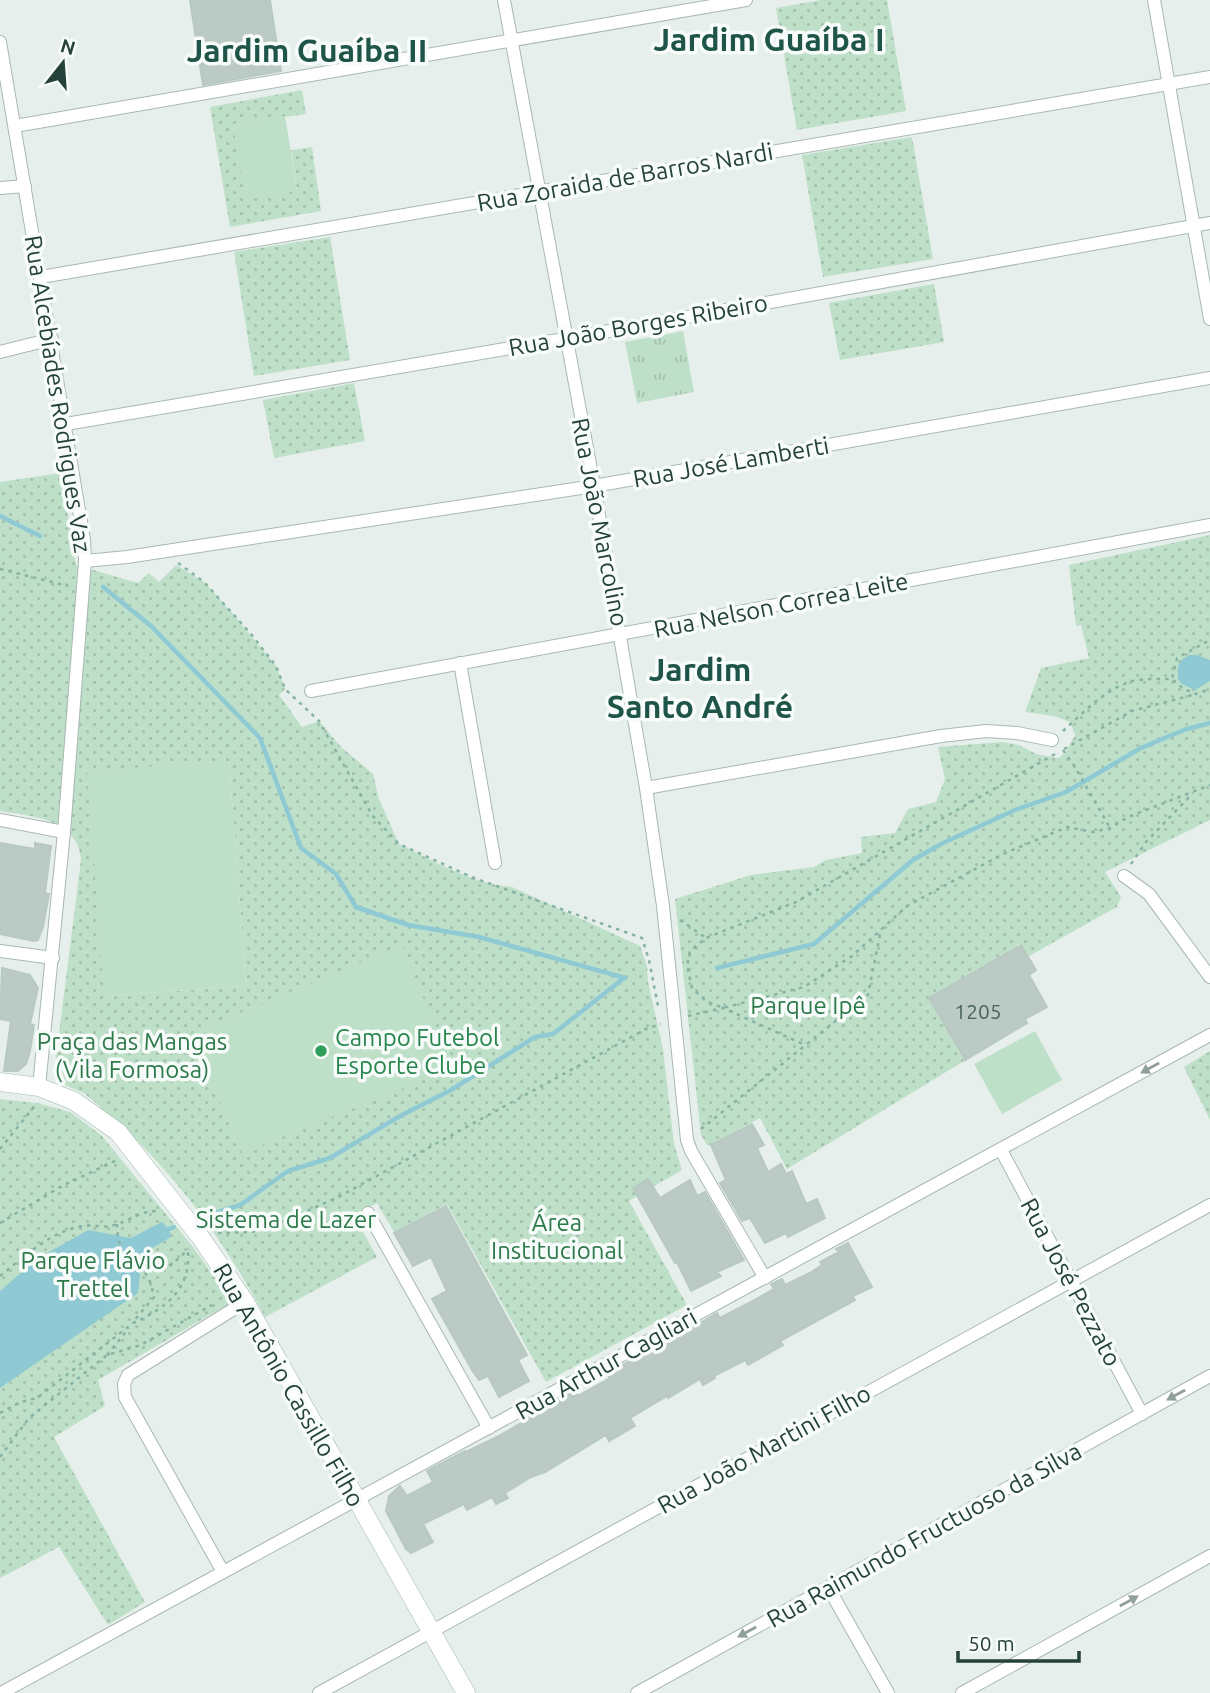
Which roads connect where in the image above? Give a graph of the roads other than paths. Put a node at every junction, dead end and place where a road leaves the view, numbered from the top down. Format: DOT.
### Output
graph roads {
  1 [pos="504,0"];
  2 [pos="746,0"];
  3 [pos="1154,0"];
  4 [pos="512,41"];
  5 [pos="0,42"];
  6 [pos="1210,77"];
  7 [pos="1169,84"];
  8 [pos="15,126"];
  9 [pos="25,186"];
  10 [pos="0,188"];
  11 [pos="540,192"];
  12 [pos="1210,223"];
  13 [pos="1194,226"];
  14 [pos="41,277"];
  15 [pos="1210,319"];
  16 [pos="567,338"];
  17 [pos="51,339"];
  18 [pos="0,352"];
  19 [pos="1210,378"];
  20 [pos="66,424"];
  21 [pos="594,486"];
  22 [pos="1210,524"];
  23 [pos="85,561"];
  24 [pos="621,635"];
  25 [pos="460,663"];
  26 [pos="311,691"];
  27 [pos="1052,740"];
  28 [pos="646,788"];
  29 [pos="0,820"];
  30 [pos="64,832"];
  31 [pos="495,863"];
  32 [pos="1124,876"];
  33 [pos="0,951"];
  34 [pos="53,958"];
  35 [pos="1210,977"];
  36 [pos="1210,1035"];
  37 [pos="0,1082"];
  38 [pos="40,1093"];
  39 [pos="1000,1150"];
  40 [pos="1210,1205"];
  41 [pos="368,1213"];
  42 [pos="765,1278"];
  43 [pos="1071,1281"];
  44 [pos="245,1302"];
  45 [pos="1210,1376"];
  46 [pos="1142,1414"];
  47 [pos="489,1428"];
  48 [pos="357,1500"];
  49 [pos="1210,1556"];
  50 [pos="223,1573"];
  51 [pos="828,1587"];
  52 [pos="432,1631"];
  53 [pos="1,1693"];
  54 [pos="319,1693"];
  55 [pos="466,1693"];
  56 [pos="637,1693"];
  57 [pos="888,1693"];
  58 [pos="962,1693"];
  1 -- 4 [label="street, Rua João Marcolino"];
  2 -- 4 [label="street"];
  3 -- 7 [label="street"];
  4 -- 8 [label="street"];
  4 -- 11 [label="street, Rua João Marcolino"];
  5 -- 8 [label="street, Rua Alcebíades Rodrigues Vaz"];
  6 -- 7 [label="street, Rua Zoraida de Barros Nardi"];
  7 -- 11 [label="street, Rua Zoraida de Barros Nardi"];
  7 -- 13 [label="street"];
  8 -- 9 [label="street, Rua Alcebíades Rodrigues Vaz"];
  9 -- 10 [label="street"];
  9 -- 14 [label="street, Rua Alcebíades Rodrigues Vaz"];
  11 -- 14 [label="street, Rua Zoraida de Barros Nardi"];
  11 -- 16 [label="street, Rua João Marcolino"];
  12 -- 13 [label="street, Rua João Borges Ribeiro"];
  13 -- 15 [label="street"];
  13 -- 16 [label="street, Rua João Borges Ribeiro"];
  14 -- 17 [label="street, Rua Alcebíades Rodrigues Vaz"];
  16 -- 20 [label="street, Rua João Borges Ribeiro"];
  16 -- 21 [label="street, Rua João Marcolino"];
  17 -- 18 [label="street"];
  17 -- 20 [label="street, Rua Alcebíades Rodrigues Vaz"];
  19 -- 21 [label="street, Rua José Lamberti"];
  20 -- 23 [label="street, Rua Alcebíades Rodrigues Vaz"];
  21 -- 23 [label="street, Rua José Lamberti"];
  21 -- 24 [label="street, Rua João Marcolino"];
  22 -- 24 [label="street, Rua Nelson Correa Leite"];
  23 -- 30 [label="street, Rua Alcebíades Rodrigues Vaz"];
  24 -- 25 [label="street, Rua Nelson Correa Leite"];
  24 -- 28 [label="street, Rua João Marcolino"];
  25 -- 26 [label="street, Rua Nelson Correa Leite"];
  25 -- 31 [label="street"];
  27 -- 28 [label="street"];
  28 -- 42 [label="street, Rua João Marcolino"];
  29 -- 30 [label="street"];
  30 -- 34 [label="street, Rua Alcebíades Rodrigues Vaz"];
  32 -- 35 [label="street"];
  33 -- 34 [label="street"];
  34 -- 38 [label="street, Rua Alcebíades Rodrigues Vaz"];
  36 -- 39 [label="street, Rua Arthur Cagliari, one-way"];
  37 -- 38 [label="street, Rua Antônio Cassillo Filho"];
  38 -- 44 [label="street, Rua Antônio Cassillo Filho"];
  39 -- 42 [label="street, Rua Arthur Cagliari"];
  39 -- 43 [label="street, Rua José Pezzato"];
  40 -- 43 [label="street, Rua João Martini Filho"];
  41 -- 47 [label="street"];
  42 -- 47 [label="street, Rua Arthur Cagliari"];
  43 -- 46 [label="street, Rua José Pezzato"];
  43 -- 52 [label="street, Rua João Martini Filho"];
  44 -- 48 [label="street, Rua Antônio Cassillo Filho"];
  44 -- 50 [label="street"];
  45 -- 46 [label="street, Rua Raimundo Fructuoso da Silva, one-way"];
  46 -- 51 [label="street, Rua Raimundo Fructuoso da Silva"];
  47 -- 48 [label="street, Rua Arthur Cagliari"];
  48 -- 50 [label="street, Rua Arthur Cagliari"];
  48 -- 52 [label="street, Rua Antônio Cassillo Filho"];
  58 -- 49 [label="street, one-way"];
  50 -- 53 [label="street, Rua Arthur Cagliari"];
  51 -- 56 [label="street, Rua Raimundo Fructuoso da Silva, one-way"];
  51 -- 57 [label="street"];
  52 -- 54 [label="street, Rua João Martini Filho"];
  52 -- 55 [label="street, Rua Antônio Cassillo Filho"];
}
